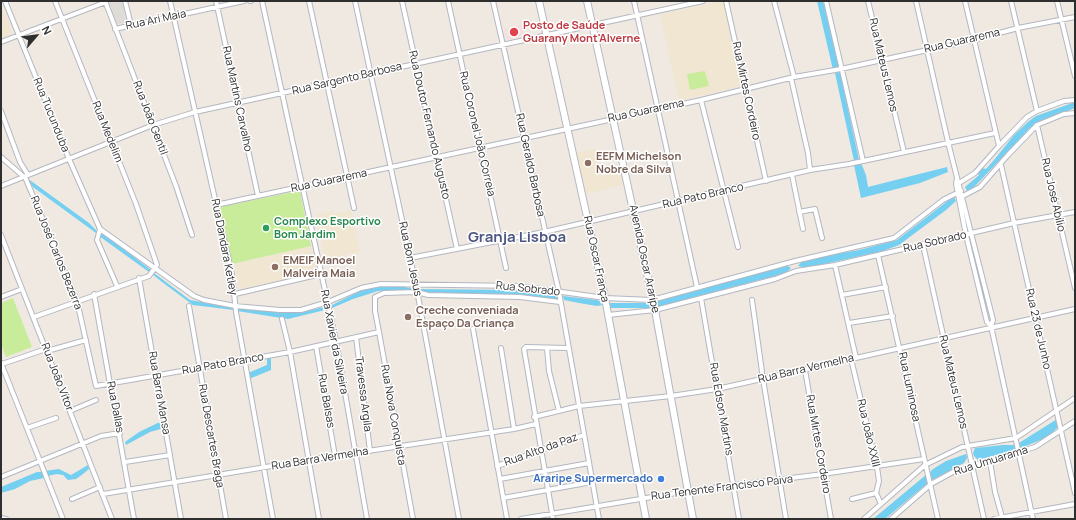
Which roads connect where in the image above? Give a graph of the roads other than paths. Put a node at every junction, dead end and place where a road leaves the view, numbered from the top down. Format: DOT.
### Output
graph roads {
  1 [pos="5,1"];
  2 [pos="55,1"];
  3 [pos="125,1"];
  4 [pos="170,1"];
  5 [pos="216,1"];
  6 [pos="244,1"];
  7 [pos="262,1"];
  8 [pos="309,1"];
  9 [pos="355,1"];
  10 [pos="402,1"];
  11 [pos="448,1"];
  12 [pos="493,1"];
  13 [pos="539,1"];
  14 [pos="587,1"];
  15 [pos="634,1"];
  16 [pos="703,1"];
  17 [pos="726,1"];
  18 [pos="774,1"];
  19 [pos="826,1"];
  20 [pos="868,1"];
  21 [pos="916,1"];
  22 [pos="965,1"];
  23 [pos="1011,1"];
  24 [pos="1057,1"];
  25 [pos="105,2"];
  26 [pos="680,3"];
  27 [pos="217,7"];
  28 [pos="637,15"];
  29 [pos="174,16"];
  30 [pos="1075,17"];
  31 [pos="62,19"];
  32 [pos="1061,20"];
  33 [pos="131,25"];
  34 [pos="592,25"];
  35 [pos="1018,28"];
  36 [pos="115,29"];
  37 [pos="546,35"];
  38 [pos="19,36"];
  39 [pos="973,40"];
  40 [pos="1,42"];
  41 [pos="502,45"];
  42 [pos="927,49"];
  43 [pos="459,54"];
  44 [pos="882,60"];
  45 [pos="414,64"];
  46 [pos="841,69"];
  47 [pos="370,73"];
  48 [pos="1075,76"];
  49 [pos="792,78"];
  50 [pos="327,84"];
  51 [pos="746,89"];
  52 [pos="283,94"];
  53 [pos="701,100"];
  54 [pos="1075,100"];
  55 [pos="239,103"];
  56 [pos="657,108"];
  57 [pos="1,111"];
  58 [pos="1037,111"];
  59 [pos="194,112"];
  60 [pos="1075,113"];
  61 [pos="613,118"];
  62 [pos="153,125"];
  63 [pos="1037,125"];
  64 [pos="568,129"];
  65 [pos="995,133"];
  66 [pos="524,138"];
  67 [pos="111,142"];
  68 [pos="948,142"];
  69 [pos="999,146"];
  70 [pos="479,149"];
  71 [pos="904,152"];
  72 [pos="1,157"];
  73 [pos="436,157"];
  74 [pos="68,159"];
  75 [pos="863,160"];
  76 [pos="1001,165"];
  77 [pos="391,168"];
  78 [pos="810,170"];
  79 [pos="792,175"];
  80 [pos="26,176"];
  81 [pos="347,176"];
  82 [pos="766,181"];
  83 [pos="958,184"];
  84 [pos="1,186"];
  85 [pos="303,186"];
  86 [pos="724,190"];
  87 [pos="959,192"];
  88 [pos="258,196"];
  89 [pos="960,197"];
  90 [pos="678,202"];
  91 [pos="216,205"];
  92 [pos="354,208"];
  93 [pos="634,211"];
  94 [pos="799,212"];
  95 [pos="1075,212"];
  96 [pos="1058,216"];
  97 [pos="588,221"];
  98 [pos="1014,224"];
  99 [pos="100,229"];
  100 [pos="803,229"];
  101 [pos="544,232"];
  102 [pos="971,234"];
  103 [pos="1,235"];
  104 [pos="192,235"];
  105 [pos="966,235"];
  106 [pos="822,238"];
  107 [pos="501,241"];
  108 [pos="923,245"];
  109 [pos="738,247"];
  110 [pos="457,249"];
  111 [pos="878,255"];
  112 [pos="410,258"];
  113 [pos="795,261"];
  114 [pos="835,265"];
  115 [pos="506,268"];
  116 [pos="154,269"];
  117 [pos="796,271"];
  118 [pos="321,274"];
  119 [pos="139,278"];
  120 [pos="416,285"];
  121 [pos="117,286"];
  122 [pos="697,287"];
  123 [pos="886,287"];
  124 [pos="1075,288"];
  125 [pos="22,289"];
  126 [pos="417,292"];
  127 [pos="559,292"];
  128 [pos="94,294"];
  129 [pos="235,294"];
  130 [pos="842,295"];
  131 [pos="1,297"];
  132 [pos="605,298"];
  133 [pos="701,298"];
  134 [pos="652,300"];
  135 [pos="752,300"];
  136 [pos="77,301"];
  137 [pos="328,302"];
  138 [pos="560,302"];
  139 [pos="189,306"];
  140 [pos="236,306"];
  141 [pos="1075,309"];
  142 [pos="655,310"];
  143 [pos="608,315"];
  144 [pos="892,316"];
  145 [pos="34,317"];
  146 [pos="1036,318"];
  147 [pos="282,319"];
  148 [pos="849,323"];
  149 [pos="991,326"];
  150 [pos="472,328"];
  151 [pos="379,332"];
  152 [pos="356,336"];
  153 [pos="943,339"];
  154 [pos="86,340"];
  155 [pos="336,341"];
  156 [pos="316,346"];
  157 [pos="501,348"];
  158 [pos="547,348"];
  159 [pos="568,348"];
  160 [pos="900,348"];
  161 [pos="46,350"];
  162 [pos="290,352"];
  163 [pos="856,358"];
  164 [pos="851,359"];
  165 [pos="244,360"];
  166 [pos="1,364"];
  167 [pos="199,368"];
  168 [pos="806,370"];
  169 [pos="156,376"];
  170 [pos="763,379"];
  171 [pos="110,384"];
  172 [pos="717,389"];
  173 [pos="671,396"];
  174 [pos="1075,398"];
  175 [pos="96,400"];
  176 [pos="624,402"];
  177 [pos="579,406"];
  178 [pos="70,411"];
  179 [pos="559,411"];
  180 [pos="1056,412"];
  181 [pos="534,417"];
  182 [pos="56,418"];
  183 [pos="1075,421"];
  184 [pos="536,424"];
  185 [pos="27,428"];
  186 [pos="514,429"];
  187 [pos="1061,431"];
  188 [pos="120,433"];
  189 [pos="491,433"];
  190 [pos="584,435"];
  191 [pos="1016,438"];
  192 [pos="445,440"];
  193 [pos="83,443"];
  194 [pos="967,446"];
  195 [pos="399,447"];
  196 [pos="540,450"];
  197 [pos="370,451"];
  198 [pos="1019,452"];
  199 [pos="354,453"];
  200 [pos="170,455"];
  201 [pos="335,456"];
  202 [pos="924,459"];
  203 [pos="308,460"];
  204 [pos="40,461"];
  205 [pos="990,461"];
  206 [pos="125,462"];
  207 [pos="589,463"];
  208 [pos="925,465"];
  209 [pos="972,465"];
  210 [pos="497,466"];
  211 [pos="264,467"];
  212 [pos="877,467"];
  213 [pos="545,470"];
  214 [pos="823,474"];
  215 [pos="218,475"];
  216 [pos="1,477"];
  217 [pos="500,479"];
  218 [pos="780,480"];
  219 [pos="175,482"];
  220 [pos="592,482"];
  221 [pos="931,484"];
  222 [pos="734,486"];
  223 [pos="100,487"];
  224 [pos="130,489"];
  225 [pos="548,490"];
  226 [pos="688,491"];
  227 [pos="876,493"];
  228 [pos="1075,493"];
  229 [pos="103,494"];
  230 [pos="503,498"];
  231 [pos="642,498"];
  232 [pos="72,499"];
  233 [pos="852,499"];
  234 [pos="881,504"];
  235 [pos="1075,504"];
  236 [pos="596,506"];
  237 [pos="1032,512"];
  238 [pos="552,514"];
  239 [pos="1002,517"];
  240 [pos="62,519"];
  241 [pos="112,519"];
  242 [pos="134,519"];
  243 [pos="181,519"];
  244 [pos="226,519"];
  245 [pos="273,519"];
  246 [pos="319,519"];
  247 [pos="367,519"];
  248 [pos="413,519"];
  249 [pos="458,519"];
  250 [pos="507,519"];
  251 [pos="521,519"];
  252 [pos="553,519"];
  253 [pos="599,519"];
  254 [pos="646,519"];
  255 [pos="693,519"];
  256 [pos="740,519"];
  257 [pos="786,519"];
  258 [pos="831,519"];
  259 [pos="864,519"];
  260 [pos="892,519"];
  261 [pos="938,519"];
  262 [pos="984,519"];
  263 [pos="994,519"];
  264 [pos="1034,519"];
  1 -- 38 [label="street, Rua Tucunduba"];
  2 -- 31 [label="street, Rua Medelim"];
  3 -- 33 [label="street"];
  4 -- 29 [label="street, Rua Dandara Ketley"];
  5 -- 27 [label="street, Rua Martins Carvalho"];
  6 -- 27 [label="street, Rua Ari Maia"];
  7 -- 52 [label="street, Rua Xavier da Silveira"];
  8 -- 50 [label="street"];
  9 -- 47 [label="street, Rua Bom Jesus"];
  10 -- 45 [label="street, Rua Doutor Fernando Augusto"];
  11 -- 43 [label="street, Rua Coronel João Correia"];
  12 -- 41 [label="street, Rua Geraldo Barbosa"];
  13 -- 37 [label="street, Rua Oscar França"];
  14 -- 34 [label="street, Avenida Oscar Araripe"];
  15 -- 28 [label="street"];
  16 -- 26 [label="street, Rua Sargento Barbosa"];
  17 -- 51 [label="street, Rua Mirtes Cordeiro"];
  18 -- 49 [label="street"];
  19 -- 46 [label="street"];
  20 -- 44 [label="street, Rua Mateus Lemos"];
  21 -- 42 [label="street"];
  22 -- 39 [label="street"];
  23 -- 35 [label="street"];
  24 -- 32 [label="street"];
  25 -- 31 [label="street"];
  25 -- 36 [label="street, Rua João Gentil"];
  26 -- 28 [label="street, Rua Sargento Barbosa"];
  27 -- 29 [label="street, Rua Ari Maia"];
  27 -- 55 [label="street, Rua Martins Carvalho"];
  28 -- 34 [label="street, Rua Sargento Barbosa"];
  28 -- 56 [label="street"];
  29 -- 33 [label="street, Rua Ari Maia"];
  29 -- 59 [label="street, Rua Dandara Ketley"];
  30 -- 32 [label="street, Rua Guararema"];
  31 -- 38 [label="street"];
  31 -- 67 [label="street, Rua Medelim"];
  32 -- 35 [label="street, Rua Guararema"];
  32 -- 48 [label="street"];
  33 -- 36 [label="street, Rua Ari Maia"];
  34 -- 37 [label="street, Rua Sargento Barbosa"];
  34 -- 61 [label="street, Avenida Oscar Araripe"];
  35 -- 39 [label="street, Rua Guararema"];
  35 -- 58 [label="street"];
  36 -- 62 [label="street, Rua João Gentil"];
  37 -- 41 [label="street, Rua Sargento Barbosa"];
  37 -- 64 [label="street, Rua Oscar França"];
  38 -- 40 [label="street"];
  38 -- 74 [label="street, Rua Tucunduba"];
  39 -- 42 [label="street, Rua Guararema"];
  39 -- 65 [label="street"];
  41 -- 43 [label="street, Rua Sargento Barbosa"];
  41 -- 66 [label="street, Rua Geraldo Barbosa"];
  42 -- 44 [label="street, Rua Guararema"];
  42 -- 68 [label="street"];
  43 -- 45 [label="street, Rua Sargento Barbosa"];
  43 -- 70 [label="street, Rua Coronel João Correia"];
  44 -- 46 [label="street, Rua Guararema"];
  44 -- 71 [label="street, Rua Mateus Lemos"];
  45 -- 47 [label="street, Rua Sargento Barbosa"];
  45 -- 73 [label="street, Rua Doutor Fernando Augusto"];
  46 -- 49 [label="street, Rua Guararema"];
  46 -- 75 [label="street"];
  47 -- 50 [label="street, Rua Sargento Barbosa"];
  47 -- 77 [label="street, Rua Bom Jesus"];
  49 -- 51 [label="street, Rua Guararema"];
  49 -- 78 [label="street"];
  50 -- 52 [label="street, Rua Sargento Barbosa"];
  50 -- 81 [label="street"];
  51 -- 53 [label="street, Rua Guararema"];
  51 -- 82 [label="street, Rua Mirtes Cordeiro"];
  52 -- 55 [label="street, Rua Sargento Barbosa"];
  52 -- 85 [label="street, Rua Xavier da Silveira"];
  53 -- 56 [label="street, Rua Guararema"];
  53 -- 86 [label="street"];
  54 -- 58 [label="street"];
  55 -- 59 [label="street, Rua Sargento Barbosa"];
  55 -- 88 [label="street, Rua Martins Carvalho"];
  56 -- 61 [label="street, Rua Guararema"];
  56 -- 90 [label="street"];
  57 -- 80 [label="street, Rua José Carlos Bezerra"];
  58 -- 69 [label="street"];
  59 -- 62 [label="street, Rua Sargento Barbosa"];
  59 -- 91 [label="street, Rua Dandara Ketley"];
  60 -- 63 [label="street"];
  61 -- 64 [label="street, Rua Guararema"];
  61 -- 93 [label="street, Avenida Oscar Araripe"];
  62 -- 67 [label="street, Rua Sargento Barbosa"];
  62 -- 104 [label="street, Rua João Gentil"];
  63 -- 76 [label="street"];
  63 -- 96 [label="street, Rua José Abílio"];
  64 -- 66 [label="street, Rua Guararema"];
  64 -- 97 [label="street, Rua Oscar França"];
  65 -- 68 [label="street, Rua Pato Branco"];
  65 -- 69 [label="street"];
  66 -- 70 [label="street, Rua Guararema"];
  66 -- 101 [label="street, Rua Geraldo Barbosa"];
  67 -- 74 [label="street, Rua Sargento Barbosa"];
  67 -- 116 [label="street, Rua Medelim"];
  68 -- 71 [label="street, Rua Pato Branco"];
  68 -- 83 [label="street"];
  69 -- 83 [label="street"];
  70 -- 73 [label="street, Rua Guararema"];
  70 -- 107 [label="street, Rua Coronel João Correia"];
  71 -- 75 [label="street, Rua Pato Branco"];
  72 -- 80 [label="street"];
  73 -- 77 [label="street, Rua Guararema"];
  73 -- 110 [label="street, Rua Doutor Fernando Augusto"];
  74 -- 80 [label="street, Rua Sargento Barbosa"];
  74 -- 99 [label="street, Rua Tucunduba"];
  75 -- 78 [label="street, Rua Pato Branco"];
  76 -- 89 [label="street"];
  76 -- 98 [label="street, Rua 23 de Junho"];
  77 -- 81 [label="street, Rua Guararema"];
  77 -- 112 [label="street, Rua Bom Jesus"];
  78 -- 79 [label="street, Rua Pato Branco"];
  79 -- 82 [label="street, Rua Pato Branco"];
  79 -- 94 [label="street"];
  80 -- 84 [label="street, Rua Sargento Barbosa"];
  80 -- 136 [label="street, Rua José Carlos Bezerra"];
  81 -- 85 [label="street, Rua Guararema"];
  81 -- 92 [label="street"];
  82 -- 86 [label="street, Rua Pato Branco"];
  83 -- 87 [label="street"];
  85 -- 88 [label="street, Rua Guararema"];
  85 -- 118 [label="street, Rua Xavier da Silveira"];
  86 -- 90 [label="street, Rua Pato Branco"];
  86 -- 109 [label="street"];
  87 -- 89 [label="street"];
  87 -- 113 [label="street, Rua Sobrado"];
  88 -- 91 [label="street, Rua Guararema"];
  89 -- 102 [label="street"];
  89 -- 105 [label="street"];
  90 -- 93 [label="street, Rua Pato Branco"];
  90 -- 122 [label="street"];
  91 -- 129 [label="street, Rua Dandara Ketley"];
  93 -- 97 [label="street, Rua Pato Branco"];
  93 -- 134 [label="street, Avenida Oscar Araripe"];
  94 -- 100 [label="street"];
  94 -- 106 [label="street"];
  95 -- 96 [label="street, Rua Sobrado"];
  96 -- 98 [label="street, Rua Sobrado"];
  96 -- 124 [label="street, Rua José Abílio"];
  97 -- 101 [label="street, Rua Pato Branco"];
  97 -- 132 [label="street, Rua Oscar França"];
  98 -- 102 [label="street, Rua Sobrado"];
  98 -- 146 [label="street, Rua 23 de Junho"];
  99 -- 116 [label="street, Rua Sobrado"];
  99 -- 121 [label="street"];
  101 -- 107 [label="street, Rua Pato Branco"];
  101 -- 127 [label="street, Rua Geraldo Barbosa"];
  102 -- 105 [label="street, Rua Sobrado"];
  102 -- 149 [label="street"];
  103 -- 125 [label="street, Rua João Vítor"];
  105 -- 108 [label="street, Rua Sobrado"];
  105 -- 149 [label="street"];
  107 -- 110 [label="street, Rua Pato Branco"];
  107 -- 115 [label="street, Rua Coronel João Correia"];
  108 -- 111 [label="street, Rua Sobrado"];
  108 -- 153 [label="street, Rua Mateus Lemos"];
  110 -- 112 [label="street, Rua Pato Branco"];
  111 -- 114 [label="street, Rua Sobrado"];
  111 -- 123 [label="street, Rua Luminosa"];
  112 -- 120 [label="street, Rua Bom Jesus"];
  113 -- 117 [label="street"];
  113 -- 122 [label="street, Rua Sobrado"];
  114 -- 117 [label="street, Rua Sobrado"];
  114 -- 130 [label="street"];
  116 -- 119 [label="street"];
  116 -- 140 [label="street, Rua Sobrado"];
  117 -- 133 [label="street, Rua Sobrado"];
  118 -- 129 [label="street"];
  118 -- 137 [label="street, Rua Xavier da Silveira"];
  119 -- 121 [label="street"];
  119 -- 169 [label="street, Rua Barra Mansa"];
  120 -- 126 [label="street, Rua Bom Jesus"];
  120 -- 127 [label="street, Rua Sobrado"];
  120 -- 137 [label="street, Rua Sobrado"];
  121 -- 128 [label="street"];
  122 -- 134 [label="street, Rua Sobrado"];
  123 -- 130 [label="street"];
  123 -- 144 [label="street, Rua Luminosa"];
  125 -- 131 [label="street"];
  125 -- 145 [label="street, Rua João Vítor"];
  126 -- 138 [label="street"];
  126 -- 151 [label="street, Rua Nova Conquista"];
  126 -- 192 [label="street, Rua Bom Jesus"];
  127 -- 132 [label="street, Rua Sobrado"];
  127 -- 138 [label="street, Rua Geraldo Barbosa"];
  128 -- 136 [label="street"];
  128 -- 171 [label="street, Rua Dallas"];
  129 -- 140 [label="street, Rua Dandara Ketley"];
  130 -- 148 [label="street"];
  132 -- 134 [label="street, Rua Sobrado"];
  132 -- 143 [label="street, Rua Oscar França"];
  133 -- 142 [label="street, Rua Sobrado"];
  133 -- 172 [label="street, Rua Edson Martins"];
  134 -- 142 [label="street, Avenida Oscar Araripe"];
  135 -- 170 [label="street"];
  136 -- 145 [label="street"];
  136 -- 154 [label="street, Rua José Carlos Bezerra"];
  137 -- 140 [label="street, Rua Sobrado"];
  137 -- 155 [label="street, Rua Xavier da Silveira"];
  138 -- 159 [label="street, Rua Geraldo Barbosa"];
  139 -- 167 [label="street, Rua Descartes Braga"];
  140 -- 165 [label="street, Rua Dandara Ketley"];
  141 -- 146 [label="street, Rua Barra Vermelha"];
  142 -- 143 [label="street, Rua Sobrado"];
  142 -- 173 [label="street, Avenida Oscar Araripe"];
  143 -- 176 [label="street, Rua Oscar França"];
  144 -- 148 [label="street"];
  144 -- 160 [label="street, Rua Luminosa"];
  145 -- 161 [label="street, Rua João Vítor"];
  146 -- 149 [label="street, Rua Barra Vermelha"];
  146 -- 180 [label="street, Rua 23 de Junho"];
  147 -- 162 [label="street"];
  148 -- 163 [label="street"];
  149 -- 153 [label="street, Rua Barra Vermelha"];
  149 -- 191 [label="street"];
  150 -- 189 [label="street"];
  151 -- 152 [label="street"];
  151 -- 195 [label="street, Rua Nova Conquista"];
  152 -- 155 [label="street"];
  152 -- 197 [label="street, Travessa Argila"];
  153 -- 160 [label="street, Rua Barra Vermelha"];
  153 -- 194 [label="street, Rua Mateus Lemos"];
  154 -- 161 [label="street"];
  154 -- 171 [label="street, Rua José Carlos Bezerra"];
  155 -- 156 [label="street, Rua Pato Branco"];
  155 -- 199 [label="street, Rua Xavier da Silveira"];
  156 -- 162 [label="street, Rua Pato Branco"];
  156 -- 201 [label="street, Rua Balsas"];
  157 -- 186 [label="street"];
  158 -- 159 [label="street"];
  158 -- 179 [label="street"];
  158 -- 181 [label="street"];
  159 -- 177 [label="street, Rua Geraldo Barbosa"];
  160 -- 163 [label="street, Rua Barra Vermelha"];
  160 -- 202 [label="street, Rua Luminosa"];
  161 -- 166 [label="street"];
  161 -- 178 [label="street, Rua João Vítor"];
  162 -- 165 [label="street, Rua Pato Branco"];
  162 -- 203 [label="street"];
  163 -- 164 [label="street, Rua Barra Vermelha"];
  164 -- 168 [label="street, Rua Barra Vermelha"];
  164 -- 212 [label="street, Rua João XXIII"];
  165 -- 167 [label="street, Rua Pato Branco"];
  165 -- 211 [label="street, Rua Dandara Ketley"];
  166 -- 185 [label="street"];
  167 -- 169 [label="street, Rua Pato Branco"];
  167 -- 215 [label="street, Rua Descartes Braga"];
  168 -- 170 [label="street, Rua Barra Vermelha"];
  168 -- 214 [label="street, Rua Mirtes Cordeiro"];
  169 -- 171 [label="street, Rua Pato Branco"];
  169 -- 200 [label="street, Rua Barra Mansa"];
  170 -- 172 [label="street, Rua Barra Vermelha"];
  170 -- 218 [label="street"];
  171 -- 188 [label="street, Rua Dallas"];
  172 -- 173 [label="street, Rua Barra Vermelha"];
  172 -- 222 [label="street, Rua Edson Martins"];
  173 -- 176 [label="street, Rua Barra Vermelha"];
  173 -- 226 [label="street, Avenida Oscar Araripe"];
  174 -- 180 [label="street, Rua Umuarama"];
  175 -- 178 [label="street"];
  176 -- 177 [label="street, Rua Barra Vermelha"];
  176 -- 231 [label="street, Rua Oscar França"];
  177 -- 179 [label="street, Rua Barra Vermelha"];
  177 -- 190 [label="street, Rua Geraldo Barbosa"];
  178 -- 193 [label="street, Rua João Vítor"];
  179 -- 181 [label="street, Rua Barra Vermelha"];
  180 -- 187 [label="street, Rua 23 de Junho"];
  180 -- 191 [label="street, Rua Umuarama"];
  181 -- 184 [label="street"];
  182 -- 185 [label="street"];
  183 -- 187 [label="street, Rua Umuarama"];
  184 -- 186 [label="street, Rua Barra Vermelha"];
  184 -- 196 [label="street"];
  185 -- 204 [label="street"];
  186 -- 189 [label="street, Rua Barra Vermelha"];
  187 -- 198 [label="street, Rua Umuarama"];
  187 -- 228 [label="street, Rua 23 de Junho"];
  188 -- 193 [label="street"];
  188 -- 206 [label="street, Rua Dallas"];
  189 -- 192 [label="street, Rua Barra Vermelha"];
  189 -- 210 [label="street"];
  190 -- 196 [label="street, Rua Alto da Paz"];
  190 -- 207 [label="street, Rua Geraldo Barbosa"];
  191 -- 194 [label="street, Rua Umuarama"];
  191 -- 198 [label="street"];
  192 -- 195 [label="street, Rua Barra Vermelha"];
  192 -- 249 [label="street, Rua Bom Jesus"];
  193 -- 204 [label="street"];
  193 -- 223 [label="street, Rua João Vítor"];
  194 -- 208 [label="street, Rua Umuarama"];
  194 -- 209 [label="street, Rua Mateus Lemos"];
  195 -- 197 [label="street, Rua Barra Vermelha"];
  195 -- 248 [label="street, Rua Nova Conquista"];
  196 -- 210 [label="street, Rua Alto da Paz"];
  196 -- 213 [label="street"];
  197 -- 199 [label="street, Rua Barra Vermelha"];
  198 -- 205 [label="street, Rua Umuarama"];
  198 -- 237 [label="street"];
  199 -- 201 [label="street, Rua Barra Vermelha"];
  199 -- 247 [label="street, Rua Xavier da Silveira"];
  200 -- 206 [label="street"];
  200 -- 219 [label="street, Rua Barra Mansa"];
  201 -- 203 [label="street, Rua Barra Vermelha"];
  202 -- 208 [label="street, Rua Luminosa"];
  202 -- 212 [label="street, Rua Tenente Francisco Paiva"];
  203 -- 211 [label="street, Rua Barra Vermelha"];
  203 -- 246 [label="street"];
  204 -- 216 [label="street"];
  204 -- 240 [label="street"];
  205 -- 209 [label="street, Rua Umuarama"];
  205 -- 239 [label="street"];
  206 -- 224 [label="street, Rua Dallas"];
  207 -- 213 [label="street"];
  207 -- 220 [label="street, Rua Geraldo Barbosa"];
  208 -- 221 [label="street, Rua Luminosa"];
  208 -- 234 [label="street, Rua Umuarama"];
  209 -- 221 [label="street, Rua Umuarama"];
  209 -- 262 [label="street, Rua Mateus Lemos"];
  210 -- 217 [label="street"];
  211 -- 215 [label="street, Rua Barra Vermelha"];
  211 -- 245 [label="street, Rua Dandara Ketley"];
  212 -- 214 [label="street, Rua Tenente Francisco Paiva"];
  212 -- 227 [label="street, Rua João XXIII"];
  213 -- 217 [label="street"];
  213 -- 225 [label="street"];
  214 -- 218 [label="street, Rua Tenente Francisco Paiva"];
  214 -- 258 [label="street, Rua Mirtes Cordeiro"];
  215 -- 219 [label="street, Rua Barra Vermelha"];
  215 -- 244 [label="street, Rua Descartes Braga"];
  217 -- 230 [label="street"];
  218 -- 222 [label="street, Rua Tenente Francisco Paiva"];
  218 -- 257 [label="street"];
  219 -- 224 [label="street, Rua Barra Vermelha"];
  219 -- 243 [label="street, Rua Barra Mansa"];
  220 -- 225 [label="street"];
  220 -- 236 [label="street, Rua Geraldo Barbosa"];
  221 -- 260 [label="street, Rua Umuarama"];
  221 -- 261 [label="street, Rua Luminosa"];
  222 -- 226 [label="street, Rua Tenente Francisco Paiva"];
  222 -- 256 [label="street, Rua Edson Martins"];
  223 -- 229 [label="street, Rua João Vítor"];
  223 -- 232 [label="street"];
  224 -- 229 [label="street, Rua Barra Vermelha"];
  224 -- 242 [label="street, Rua Dallas"];
  225 -- 230 [label="street"];
  225 -- 238 [label="street"];
  226 -- 231 [label="street, Rua Tenente Francisco Paiva"];
  226 -- 255 [label="street, Avenida Oscar Araripe"];
  227 -- 233 [label="street"];
  227 -- 234 [label="street, Rua João XXIII"];
  229 -- 241 [label="street, Rua João Vítor"];
  230 -- 250 [label="street"];
  231 -- 236 [label="street, Rua Tenente Francisco Paiva"];
  231 -- 254 [label="street, Rua Oscar França"];
  234 -- 259 [label="street, Rua Umuarama"];
  235 -- 237 [label="street"];
  236 -- 238 [label="street, Rua Tenente Francisco Paiva"];
  236 -- 253 [label="street, Rua Geraldo Barbosa"];
  237 -- 239 [label="street"];
  237 -- 264 [label="street"];
  238 -- 251 [label="street, Rua Tenente Francisco Paiva"];
  238 -- 252 [label="street"];
  239 -- 263 [label="street"];
}
